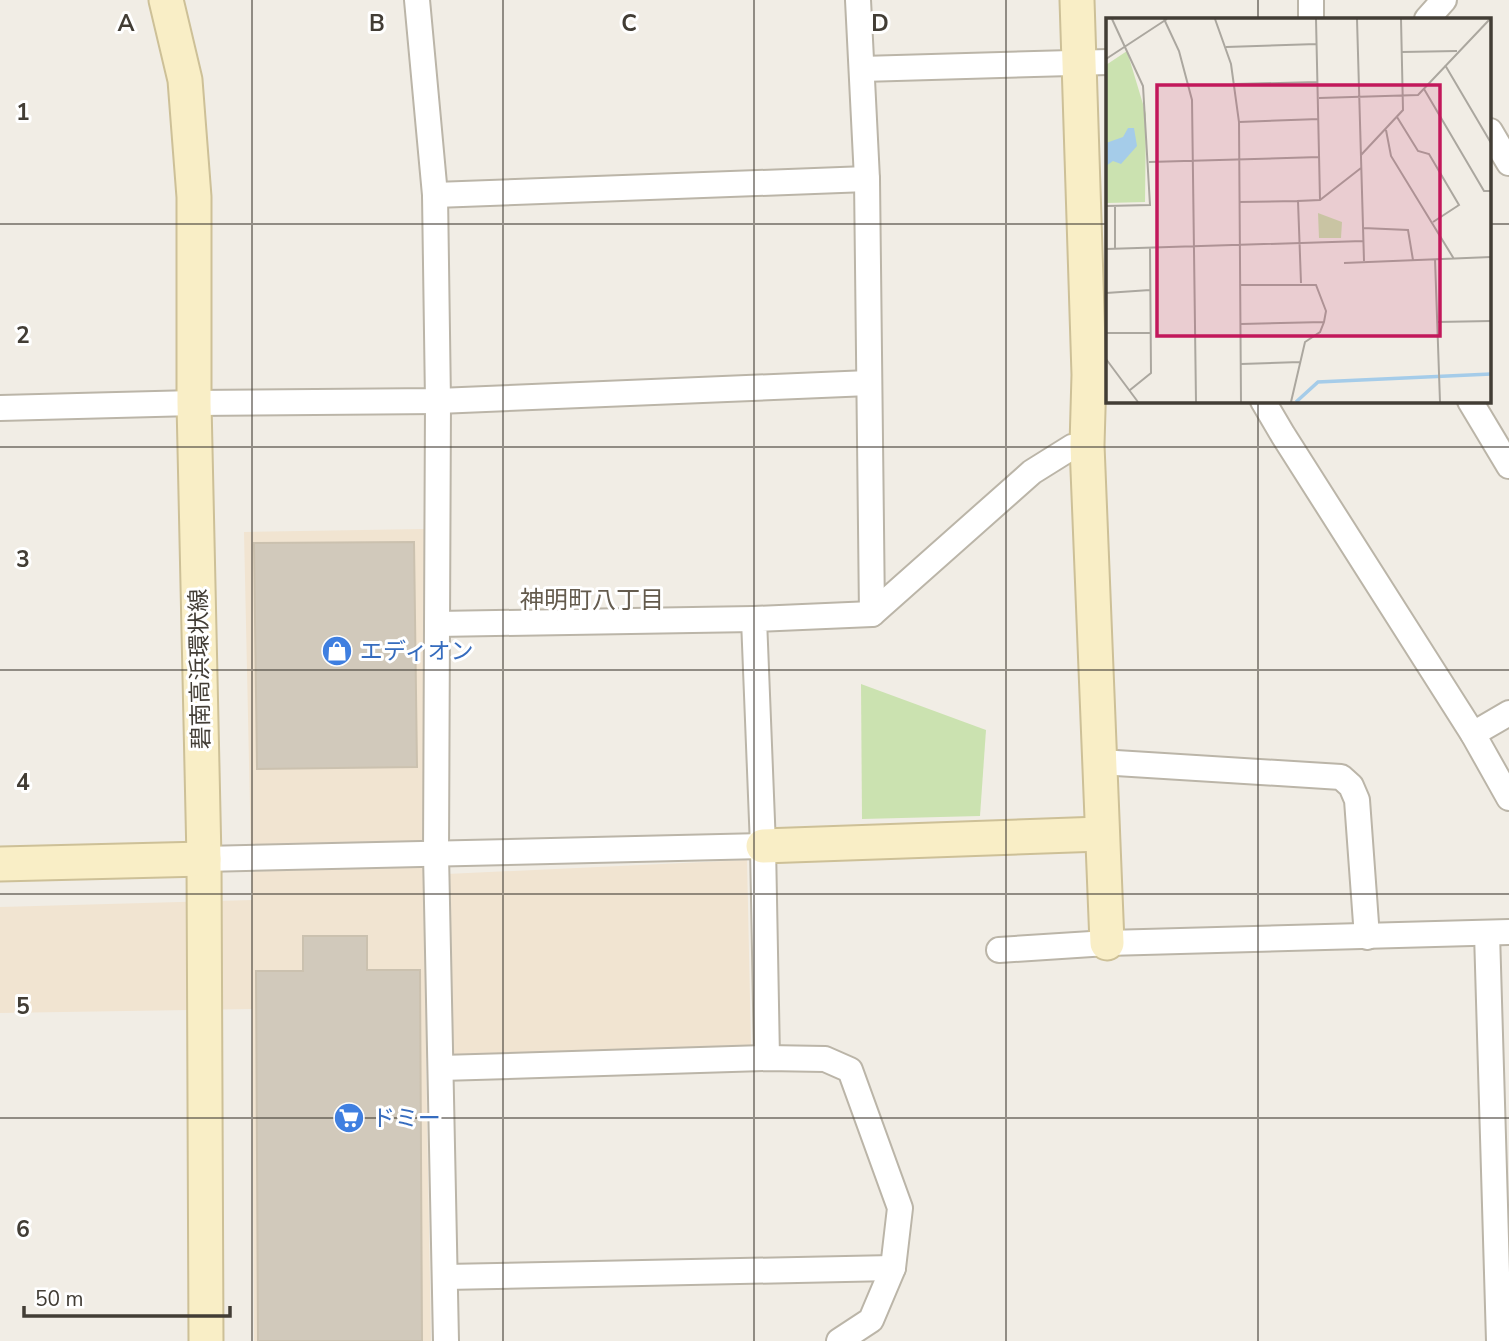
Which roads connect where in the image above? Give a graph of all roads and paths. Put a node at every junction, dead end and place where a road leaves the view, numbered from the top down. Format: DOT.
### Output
graph roads {
  1 [pos="166,0"];
  2 [pos="417,0"];
  3 [pos="858,0"];
  4 [pos="1077,0"];
  5 [pos="1311,0"];
  6 [pos="1444,0"];
  7 [pos="1311,18"];
  8 [pos="1428,18"];
  9 [pos="1094,62"];
  10 [pos="862,69"];
  11 [pos="1492,134"];
  12 [pos="1509,163"];
  13 [pos="867,179"];
  14 [pos="435,195"];
  15 [pos="1098,370"];
  16 [pos="869,383"];
  17 [pos="438,401"];
  18 [pos="1265,402"];
  19 [pos="1471,402"];
  20 [pos="194,403"];
  21 [pos="0,408"];
  22 [pos="1087,445"];
  23 [pos="1509,466"];
  24 [pos="872,614"];
  25 [pos="754,620"];
  26 [pos="437,624"];
  27 [pos="1509,713"];
  28 [pos="1473,734"];
  29 [pos="1100,762"];
  30 [pos="1509,798"];
  31 [pos="1101,834"];
  32 [pos="763,846"];
  33 [pos="436,854"];
  34 [pos="204,859"];
  35 [pos="0,863"];
  36 [pos="1498,932"];
  37 [pos="1367,937"];
  38 [pos="1107,943"];
  39 [pos="999,950"];
  40 [pos="766,1058"];
  41 [pos="441,1068"];
  42 [pos="1503,1267"];
  43 [pos="893,1268"];
  44 [pos="445,1277"];
  45 [pos="206,1341"];
  46 [pos="446,1341"];
  47 [pos="839,1341"];
  48 [pos="1499,1341"];
  1 -- 20 [label="street, 碧南高浜環状線"];
  2 -- 14 [label="street"];
  3 -- 10 [label="street"];
  4 -- 9 [label="street"];
  5 -- 7 [label="street"];
  6 -- 8 [label="street"];
  9 -- 10 [label="street"];
  9 -- 15 [label="street"];
  10 -- 13 [label="street"];
  11 -- 12 [label="street"];
  13 -- 14 [label="street"];
  13 -- 16 [label="street"];
  14 -- 17 [label="street"];
  15 -- 22 [label="street"];
  16 -- 17 [label="street"];
  16 -- 24 [label="street"];
  17 -- 20 [label="street"];
  17 -- 26 [label="street"];
  18 -- 28 [label="street"];
  19 -- 23 [label="street"];
  20 -- 21 [label="street"];
  20 -- 34 [label="street, 碧南高浜環状線"];
  22 -- 24 [label="street"];
  22 -- 29 [label="street"];
  24 -- 25 [label="street"];
  25 -- 26 [label="street"];
  25 -- 32 [label="street"];
  26 -- 33 [label="street"];
  27 -- 28 [label="street"];
  28 -- 30 [label="street"];
  29 -- 31 [label="street"];
  29 -- 37 [label="street"];
  31 -- 32 [label="street"];
  31 -- 38 [label="street"];
  32 -- 33 [label="street"];
  32 -- 40 [label="street"];
  33 -- 34 [label="street"];
  33 -- 41 [label="street"];
  34 -- 35 [label="street"];
  34 -- 45 [label="street, 碧南高浜環状線"];
  36 -- 37 [label="street"];
  36 -- 42 [label="street"];
  37 -- 38 [label="street"];
  38 -- 39 [label="street"];
  40 -- 41 [label="street"];
  40 -- 43 [label="street"];
  41 -- 44 [label="street"];
  42 -- 48 [label="street"];
  43 -- 44 [label="street"];
  43 -- 47 [label="street"];
  44 -- 46 [label="street"];
}
